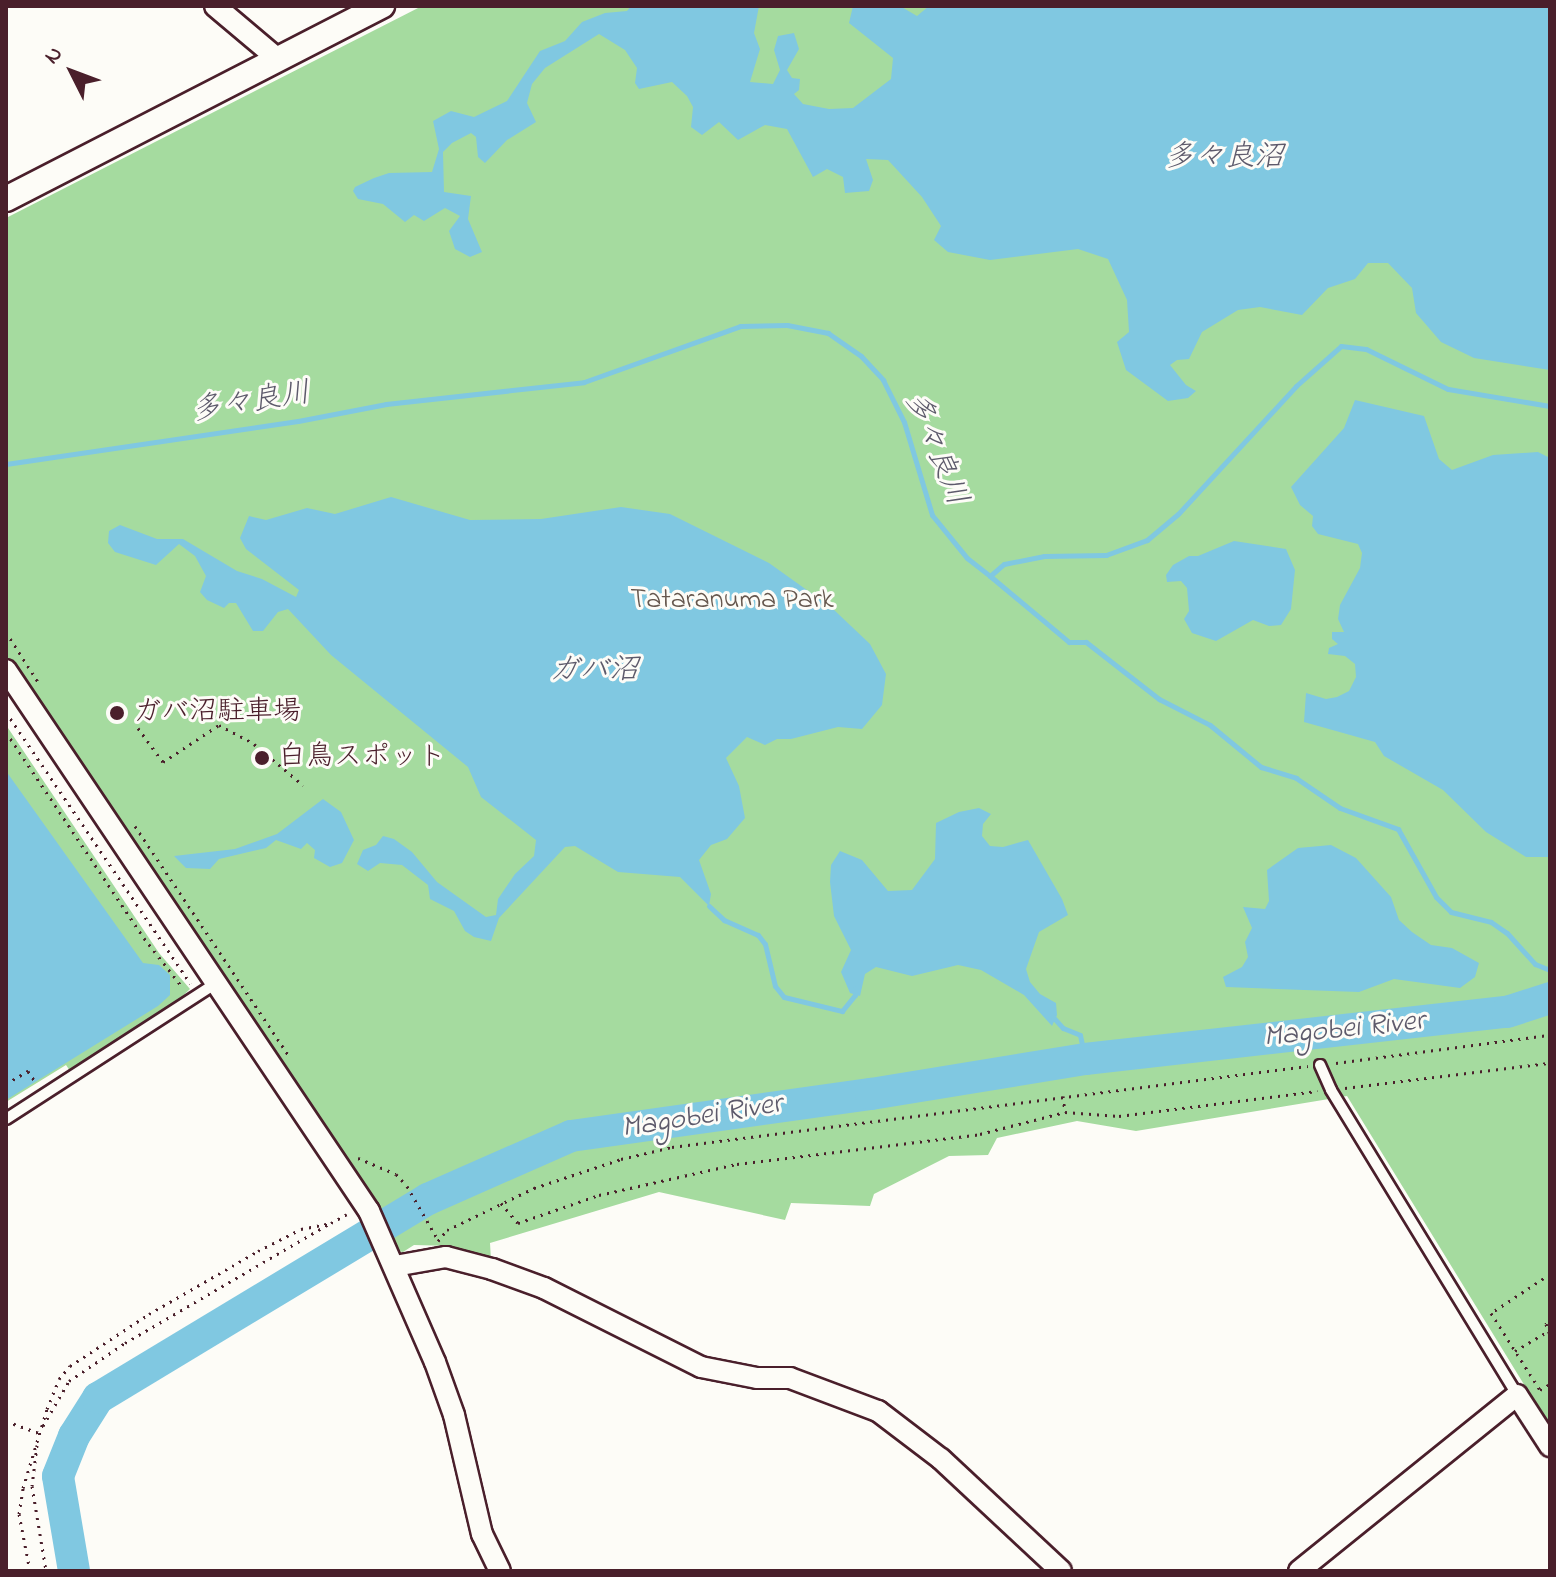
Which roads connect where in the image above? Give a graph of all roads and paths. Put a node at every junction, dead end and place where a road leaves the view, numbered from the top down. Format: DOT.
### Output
graph roads {
  1 [pos="215,6"];
  2 [pos="382,6"];
  3 [pos="278,59"];
  4 [pos="6,199"];
  5 [pos="6,670"];
  6 [pos="6,712"];
  7 [pos="138,728"];
  8 [pos="6,732"];
  9 [pos="303,785"];
  10 [pos="127,814"];
  11 [pos="218,982"];
  12 [pos="182,991"];
  13 [pos="197,993"];
  14 [pos="1550,1035"];
  15 [pos="293,1062"];
  16 [pos="1550,1063"];
  17 [pos="1320,1065"];
  18 [pos="33,1079"];
  19 [pos="6,1084"];
  20 [pos="1331,1090"];
  21 [pos="1063,1096"];
  22 [pos="1065,1112"];
  23 [pos="6,1119"];
  24 [pos="353,1155"];
  25 [pos="501,1203"];
  26 [pos="367,1208"];
  27 [pos="331,1223"];
  28 [pos="436,1248"];
  29 [pos="392,1260"];
  30 [pos="1550,1274"];
  31 [pos="1550,1316"];
  32 [pos="1549,1333"];
  33 [pos="1515,1351"];
  34 [pos="1550,1384"];
  35 [pos="1517,1395"];
  36 [pos="6,1421"];
  37 [pos="39,1433"];
  38 [pos="1550,1446"];
  39 [pos="30,1571"];
  40 [pos="46,1571"];
  41 [pos="500,1571"];
  42 [pos="1061,1571"];
  43 [pos="1299,1571"];
  1 -- 3 [label="street"];
  2 -- 3 [label="street"];
  3 -- 4 [label="street"];
  5 -- 11 [label="street"];
  6 -- 13 [label="path"];
  7 -- 9 [label="path"];
  8 -- 12 [label="path"];
  10 -- 15 [label="path"];
  11 -- 13 [label="lane"];
  11 -- 26 [label="street"];
  13 -- 23 [label="lane"];
  14 -- 17 [label="path"];
  16 -- 20 [label="path"];
  17 -- 20 [label="lane"];
  17 -- 21 [label="path"];
  18 -- 19 [label="path"];
  20 -- 22 [label="path"];
  20 -- 35 [label="lane"];
  21 -- 22 [label="path"];
  21 -- 25 [label="path"];
  22 -- 25 [label="path"];
  24 -- 28 [label="path"];
  25 -- 28 [label="path"];
  26 -- 27 [label="path"];
  26 -- 29 [label="street"];
  27 -- 37 [label="path"];
  27 -- 37 [label="path"];
  28 -- 29 [label="street"];
  28 -- 42 [label="street"];
  29 -- 41 [label="street"];
  30 -- 33 [label="path"];
  31 -- 32 [label="path"];
  32 -- 33 [label="path"];
  33 -- 34 [label="path"];
  35 -- 38 [label="street"];
  35 -- 43 [label="street"];
  36 -- 37 [label="path"];
  37 -- 39 [label="path"];
  37 -- 40 [label="path"];
}
